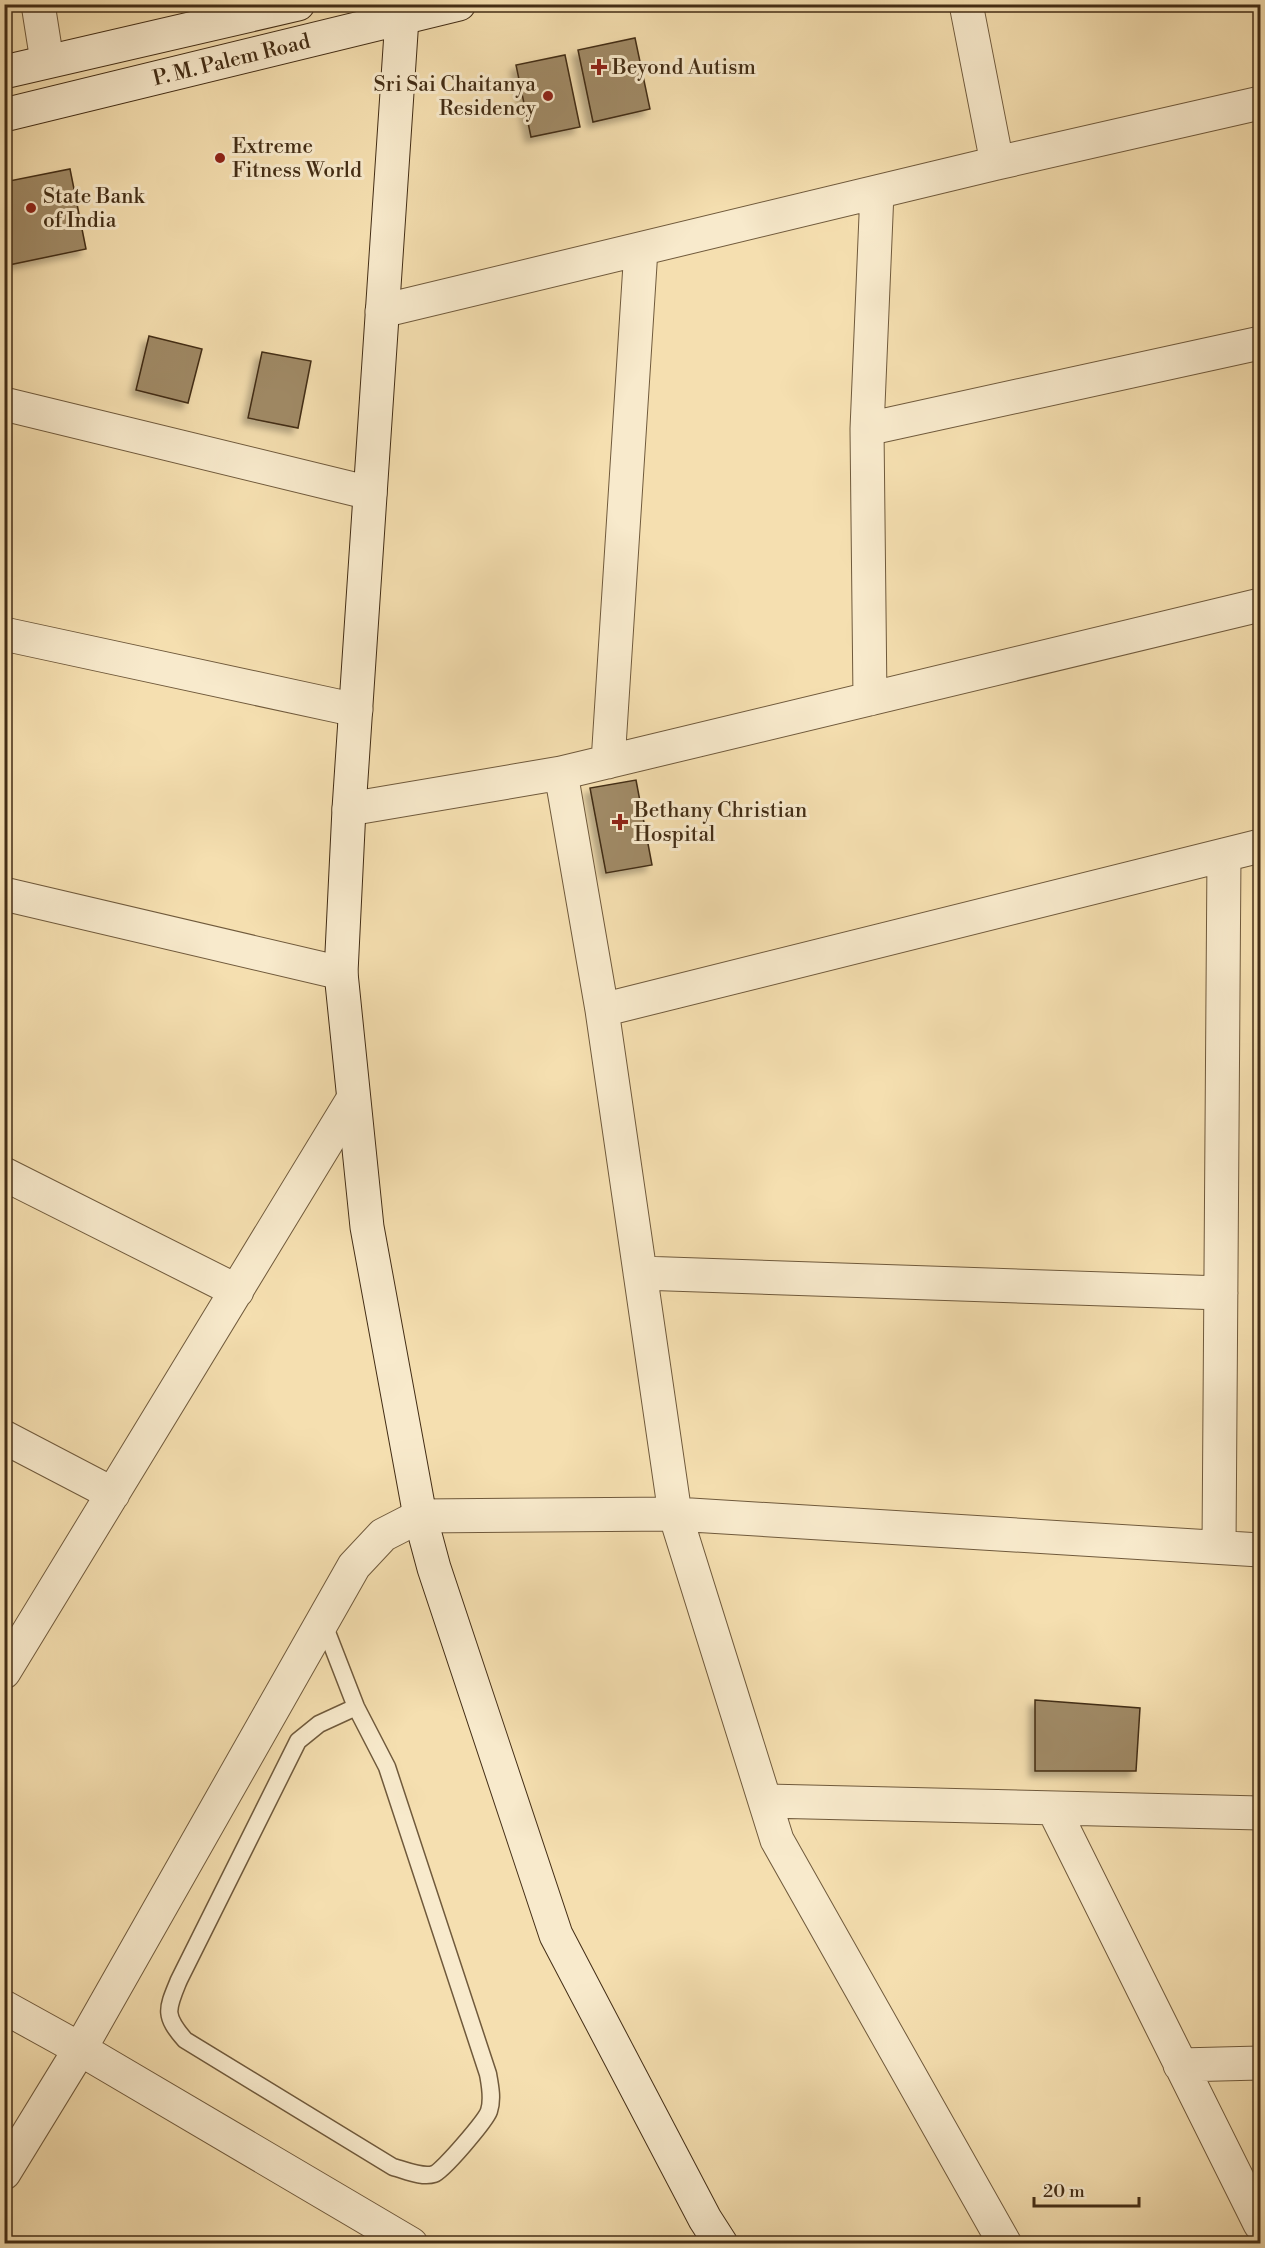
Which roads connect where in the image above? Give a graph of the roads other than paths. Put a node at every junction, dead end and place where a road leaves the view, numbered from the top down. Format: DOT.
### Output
graph roads {
  1 [pos="38,4"];
  2 [pos="298,4"];
  3 [pos="459,4"];
  4 [pos="966,4"];
  5 [pos="401,11"];
  6 [pos="47,61"];
  7 [pos="4,72"];
  8 [pos="1260,103"];
  9 [pos="4,115"];
  10 [pos="997,163"];
  11 [pos="876,192"];
  12 [pos="641,249"];
  13 [pos="382,311"];
  14 [pos="1260,344"];
  15 [pos="4,404"];
  16 [pos="867,429"];
  17 [pos="370,493"];
  18 [pos="1260,605"];
  19 [pos="4,634"];
  20 [pos="870,699"];
  21 [pos="356,710"];
  22 [pos="608,762"];
  23 [pos="561,773"];
  24 [pos="349,809"];
  25 [pos="1260,846"];
  26 [pos="1224,855"];
  27 [pos="4,894"];
  28 [pos="341,973"];
  29 [pos="602,1010"];
  30 [pos="353,1099"];
  31 [pos="4,1174"];
  32 [pos="640,1273"];
  33 [pos="237,1291"];
  34 [pos="1221,1293"];
  35 [pos="4,1437"];
  36 [pos="113,1494"];
  37 [pos="675,1514"];
  38 [pos="420,1516"];
  39 [pos="1219,1547"];
  40 [pos="1260,1550"];
  41 [pos="323,1621"];
  42 [pos="4,1672"];
  43 [pos="356,1707"];
  44 [pos="767,1801"];
  45 [pos="1053,1808"];
  46 [pos="1260,1813"];
  47 [pos="4,2007"];
  48 [pos="80,2049"];
  49 [pos="1260,2063"];
  50 [pos="1180,2065"];
  51 [pos="4,2173"];
  52 [pos="1260,2224"];
  53 [pos="411,2244"];
  54 [pos="721,2244"];
  55 [pos="1005,2244"];
  1 -- 6 [label="street"];
  2 -- 6 [label="street, P. M. Palem Road"];
  3 -- 5 [label="street, P. M. Palem Road"];
  4 -- 10 [label="street"];
  5 -- 9 [label="street, P. M. Palem Road"];
  5 -- 13 [label="street"];
  6 -- 7 [label="street, P. M. Palem Road"];
  8 -- 10 [label="street"];
  10 -- 11 [label="street"];
  11 -- 12 [label="street"];
  11 -- 16 [label="street"];
  12 -- 13 [label="street"];
  12 -- 22 [label="street"];
  13 -- 17 [label="street"];
  14 -- 16 [label="street"];
  15 -- 17 [label="street"];
  16 -- 20 [label="street"];
  17 -- 21 [label="street"];
  18 -- 20 [label="street"];
  19 -- 21 [label="street"];
  20 -- 22 [label="street"];
  21 -- 24 [label="street"];
  22 -- 23 [label="street"];
  23 -- 24 [label="street"];
  23 -- 29 [label="street"];
  24 -- 28 [label="street"];
  25 -- 26 [label="street"];
  26 -- 29 [label="street"];
  26 -- 34 [label="street"];
  27 -- 28 [label="street"];
  28 -- 30 [label="street"];
  29 -- 32 [label="street"];
  30 -- 33 [label="street"];
  30 -- 38 [label="street"];
  31 -- 33 [label="street"];
  32 -- 34 [label="street"];
  32 -- 37 [label="street"];
  33 -- 36 [label="street"];
  34 -- 39 [label="street"];
  35 -- 36 [label="street"];
  36 -- 42 [label="street"];
  37 -- 38 [label="street"];
  37 -- 39 [label="street"];
  37 -- 44 [label="street"];
  38 -- 41 [label="street"];
  38 -- 54 [label="street"];
  39 -- 40 [label="street"];
  41 -- 43 [label="lane"];
  41 -- 48 [label="street"];
  43 -- 43 [label="lane"];
  44 -- 45 [label="street"];
  44 -- 55 [label="street"];
  45 -- 46 [label="street"];
  45 -- 50 [label="street"];
  47 -- 48 [label="street"];
  48 -- 51 [label="street"];
  48 -- 53 [label="street"];
  49 -- 50 [label="street"];
  50 -- 52 [label="street"];
}
